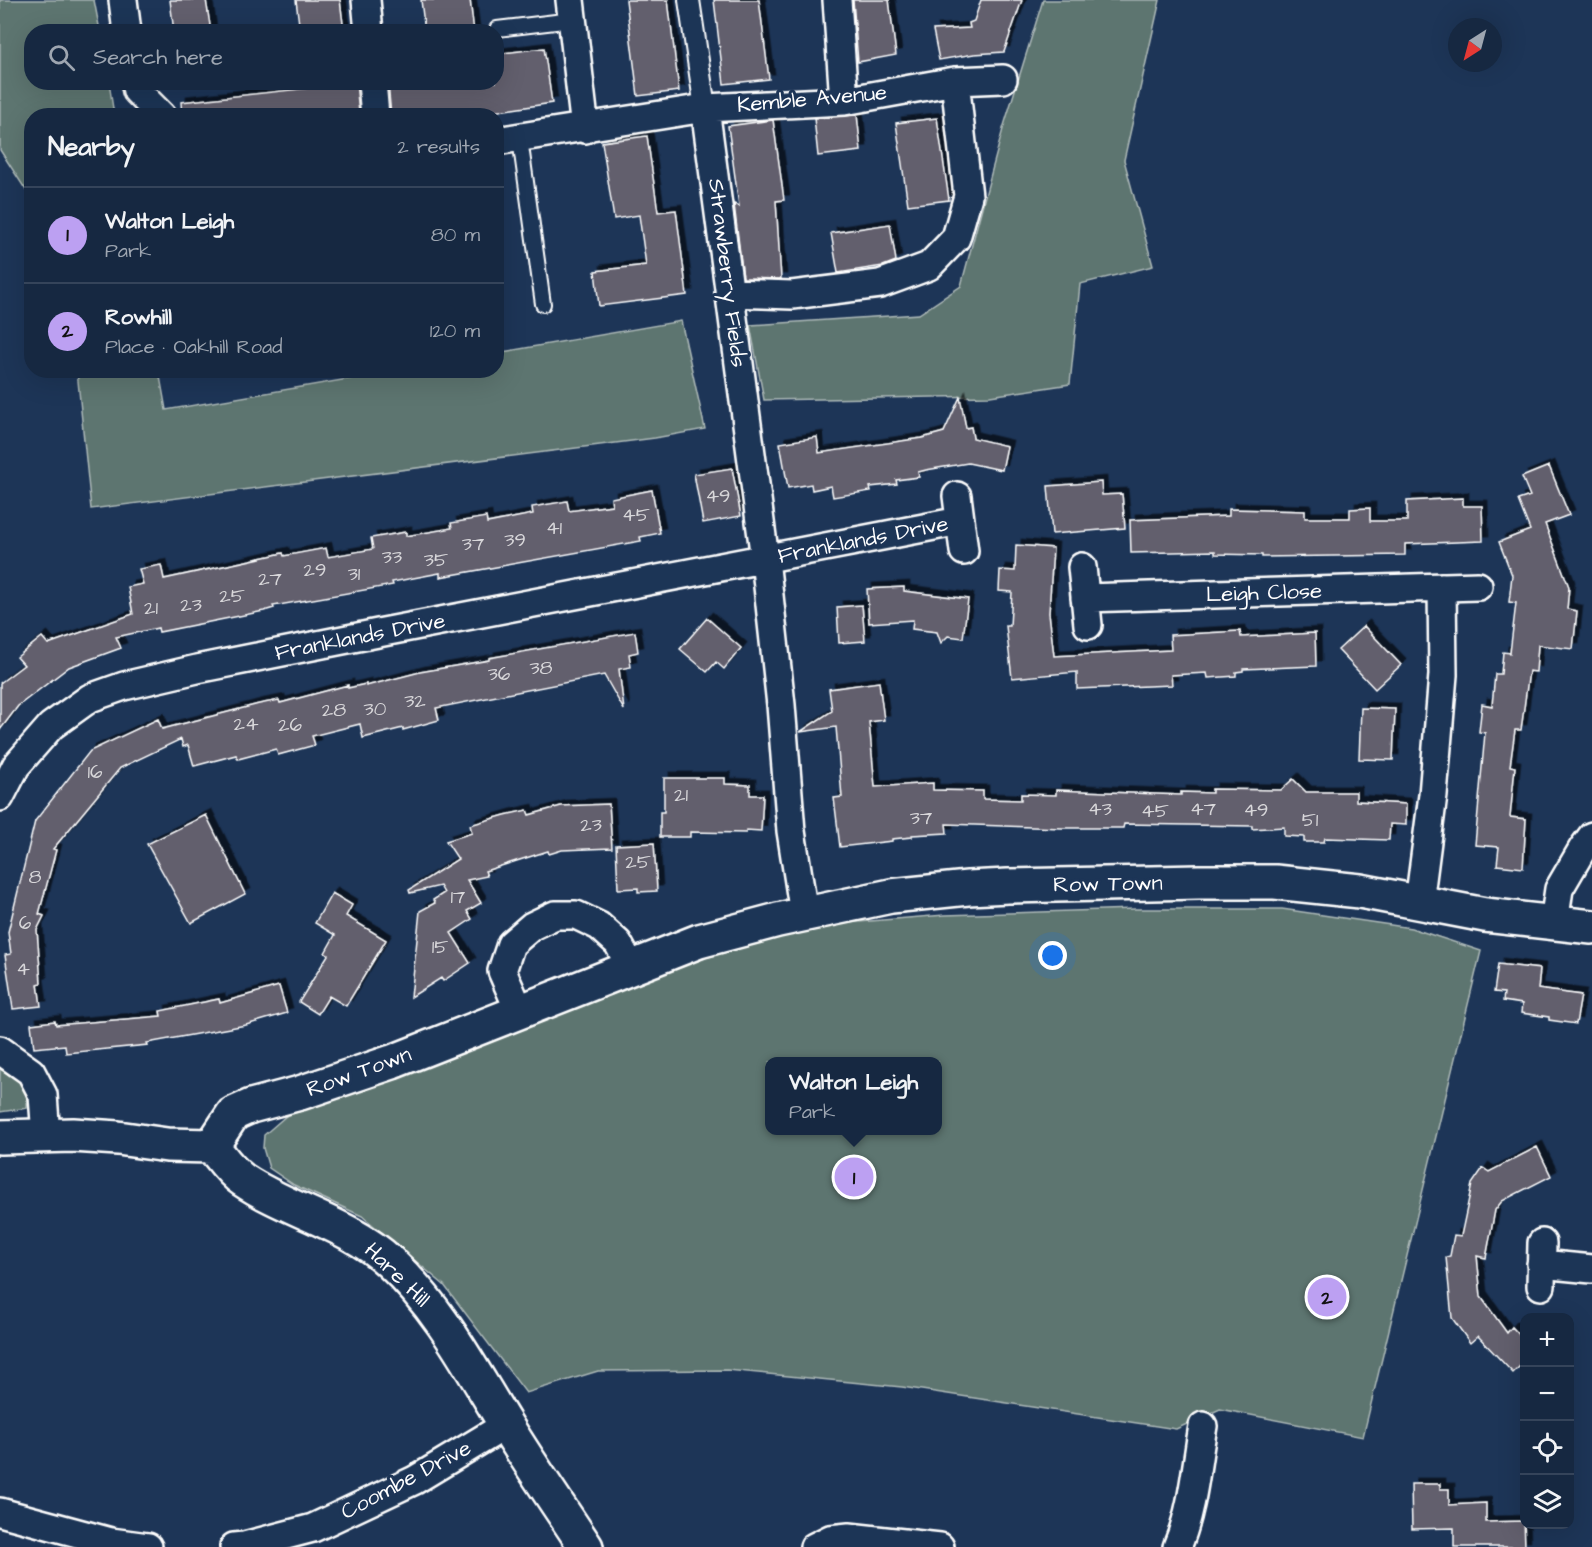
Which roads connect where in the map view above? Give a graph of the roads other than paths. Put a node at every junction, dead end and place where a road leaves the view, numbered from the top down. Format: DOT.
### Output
graph roads {
  1 [pos="123,0"];
  2 [pos="366,0"];
  3 [pos="689,0"];
  4 [pos="837,0"];
  5 [pos="571,10"];
  6 [pos="127,24"];
  7 [pos="368,24"];
  8 [pos="504,27"];
  9 [pos="1003,79"];
  10 [pos="955,81"];
  11 [pos="136,90"];
  12 [pos="373,90"];
  13 [pos="844,101"];
  14 [pos="153,108"];
  15 [pos="374,108"];
  16 [pos="705,108"];
  17 [pos="585,129"];
  18 [pos="508,140"];
  19 [pos="729,293"];
  20 [pos="543,304"];
  21 [pos="964,551"];
  22 [pos="765,559"];
  23 [pos="1082,567"];
  24 [pos="1478,586"];
  25 [pos="1442,587"];
  26 [pos="0,797"];
  27 [pos="1592,836"];
  28 [pos="1419,903"];
  29 [pos="804,914"];
  30 [pos="1554,923"];
  31 [pos="1592,927"];
  32 [pos="631,967"];
  33 [pos="519,1010"];
  34 [pos="0,1050"];
  35 [pos="60,1135"];
  36 [pos="0,1137"];
  37 [pos="212,1146"];
  38 [pos="1541,1265"];
  39 [pos="1592,1269"];
  40 [pos="506,1425"];
  41 [pos="1203,1426"];
  42 [pos="0,1512"];
  43 [pos="148,1547"];
  44 [pos="234,1547"];
  45 [pos="586,1547"];
  46 [pos="814,1547"];
  47 [pos="940,1547"];
  48 [pos="1177,1547"];
  1 -- 6 [label="street"];
  2 -- 7 [label="street"];
  3 -- 16 [label="street"];
  4 -- 13 [label="street"];
  5 -- 8 [label="lane"];
  5 -- 17 [label="street"];
  9 -- 10 [label="street, Kemble Avenue"];
  10 -- 13 [label="street, Kemble Avenue"];
  10 -- 19 [label="street"];
  11 -- 14 [label="street"];
  12 -- 15 [label="street"];
  13 -- 16 [label="street, Kemble Avenue"];
  16 -- 17 [label="street"];
  16 -- 19 [label="street, Strawberry Fields"];
  17 -- 18 [label="street"];
  18 -- 20 [label="lane"];
  19 -- 22 [label="street, Strawberry Fields"];
  21 -- 22 [label="street, Franklands Drive"];
  22 -- 26 [label="street, Franklands Drive"];
  22 -- 29 [label="street, Franklands Drive"];
  23 -- 25 [label="street, Leigh Close"];
  24 -- 25 [label="street, Leigh Close"];
  25 -- 28 [label="street"];
  27 -- 30 [label="street"];
  28 -- 29 [label="street, Row Town"];
  28 -- 30 [label="street, Row Town"];
  29 -- 32 [label="street, Row Town"];
  30 -- 31 [label="street, Row Town"];
  32 -- 33 [label="street, Row Town"];
  32 -- 33 [label="street"];
  33 -- 37 [label="street, Row Town"];
  34 -- 35 [label="street"];
  35 -- 36 [label="street"];
  35 -- 37 [label="street"];
  37 -- 40 [label="street, Hare Hill"];
  38 -- 39 [label="street"];
  40 -- 44 [label="street, Coombe Drive"];
  40 -- 45 [label="street, Hare Hill"];
  41 -- 48 [label="street"];
  42 -- 43 [label="street"];
  46 -- 47 [label="street"];
}
